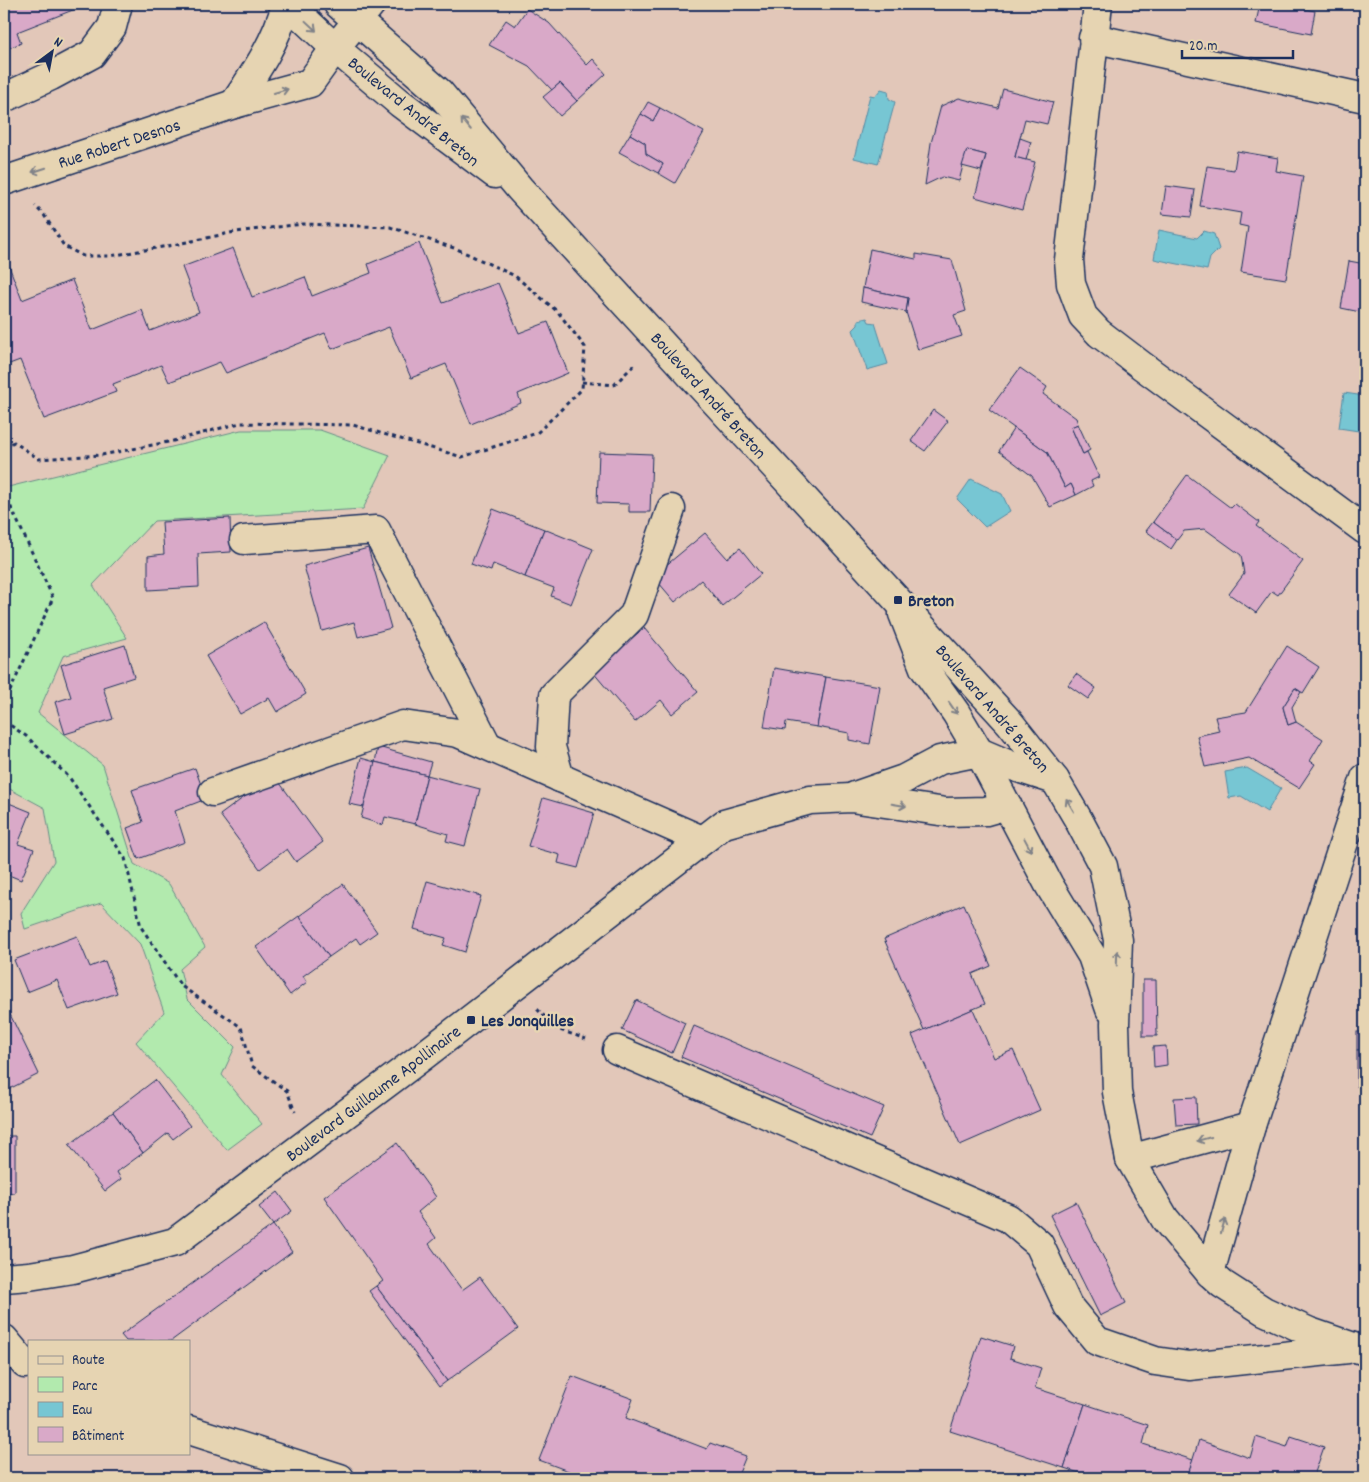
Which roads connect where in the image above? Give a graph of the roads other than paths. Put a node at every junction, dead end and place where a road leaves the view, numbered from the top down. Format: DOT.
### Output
graph roads {
  1 [pos="118,4"];
  2 [pos="287,4"];
  3 [pos="338,4"];
  4 [pos="1098,4"];
  5 [pos="364,13"];
  6 [pos="1093,38"];
  7 [pos="335,48"];
  8 [pos="4,98"];
  9 [pos="1365,98"];
  10 [pos="234,104"];
  11 [pos="6,180"];
  12 [pos="520,189"];
  13 [pos="671,509"];
  14 [pos="1365,530"];
  15 [pos="244,540"];
  16 [pos="898,600"];
  17 [pos="1010,723"];
  18 [pos="487,746"];
  19 [pos="979,752"];
  20 [pos="1012,766"];
  21 [pos="560,778"];
  22 [pos="1365,778"];
  23 [pos="1055,780"];
  24 [pos="212,792"];
  25 [pos="851,798"];
  26 [pos="1007,805"];
  27 [pos="702,840"];
  28 [pos="1115,1024"];
  29 [pos="617,1050"];
  30 [pos="1251,1126"];
  31 [pos="1130,1159"];
  32 [pos="1210,1273"];
  33 [pos="4,1278"];
  34 [pos="4,1339"];
  35 [pos="1360,1350"];
  36 [pos="19,1361"];
  37 [pos="190,1430"];
  38 [pos="340,1478"];
  1 -- 8 [label="street"];
  2 -- 7 [label="street, Boulevard André Breton, one-way"];
  2 -- 10 [label="street"];
  3 -- 5 [label="street, Boulevard André Breton"];
  4 -- 6 [label="street"];
  5 -- 7 [label="street, Boulevard André Breton"];
  12 -- 5 [label="street, Boulevard André Breton, one-way"];
  6 -- 9 [label="street"];
  6 -- 14 [label="street"];
  10 -- 7 [label="street, Rue Robert Desnos, one-way"];
  7 -- 12 [label="street, Boulevard André Breton"];
  10 -- 11 [label="street, Rue Robert Desnos, one-way"];
  12 -- 16 [label="street, Boulevard André Breton"];
  13 -- 21 [label="street"];
  15 -- 18 [label="street"];
  16 -- 17 [label="street, Boulevard André Breton"];
  16 -- 19 [label="street, Boulevard André Breton, one-way"];
  17 -- 20 [label="street"];
  17 -- 23 [label="street, Boulevard André Breton"];
  18 -- 21 [label="street"];
  18 -- 24 [label="street"];
  19 -- 20 [label="street"];
  19 -- 25 [label="street, Boulevard Guillaume Apollinaire"];
  19 -- 26 [label="street, Boulevard André Breton"];
  20 -- 23 [label="street"];
  20 -- 26 [label="street"];
  21 -- 27 [label="street"];
  22 -- 30 [label="street"];
  28 -- 23 [label="street, Boulevard André Breton, one-way"];
  25 -- 26 [label="street, Boulevard Guillaume Apollinaire, one-way"];
  25 -- 27 [label="street, Boulevard Guillaume Apollinaire"];
  26 -- 28 [label="street, Boulevard André Breton, one-way"];
  27 -- 33 [label="street, Boulevard Guillaume Apollinaire"];
  28 -- 31 [label="street, Boulevard André Breton"];
  29 -- 35 [label="street"];
  30 -- 31 [label="street, one-way"];
  32 -- 30 [label="street, one-way"];
  31 -- 32 [label="street, Boulevard André Breton"];
  32 -- 35 [label="street, Boulevard André Breton"];
  34 -- 36 [label="street"];
  37 -- 38 [label="street"];
}
